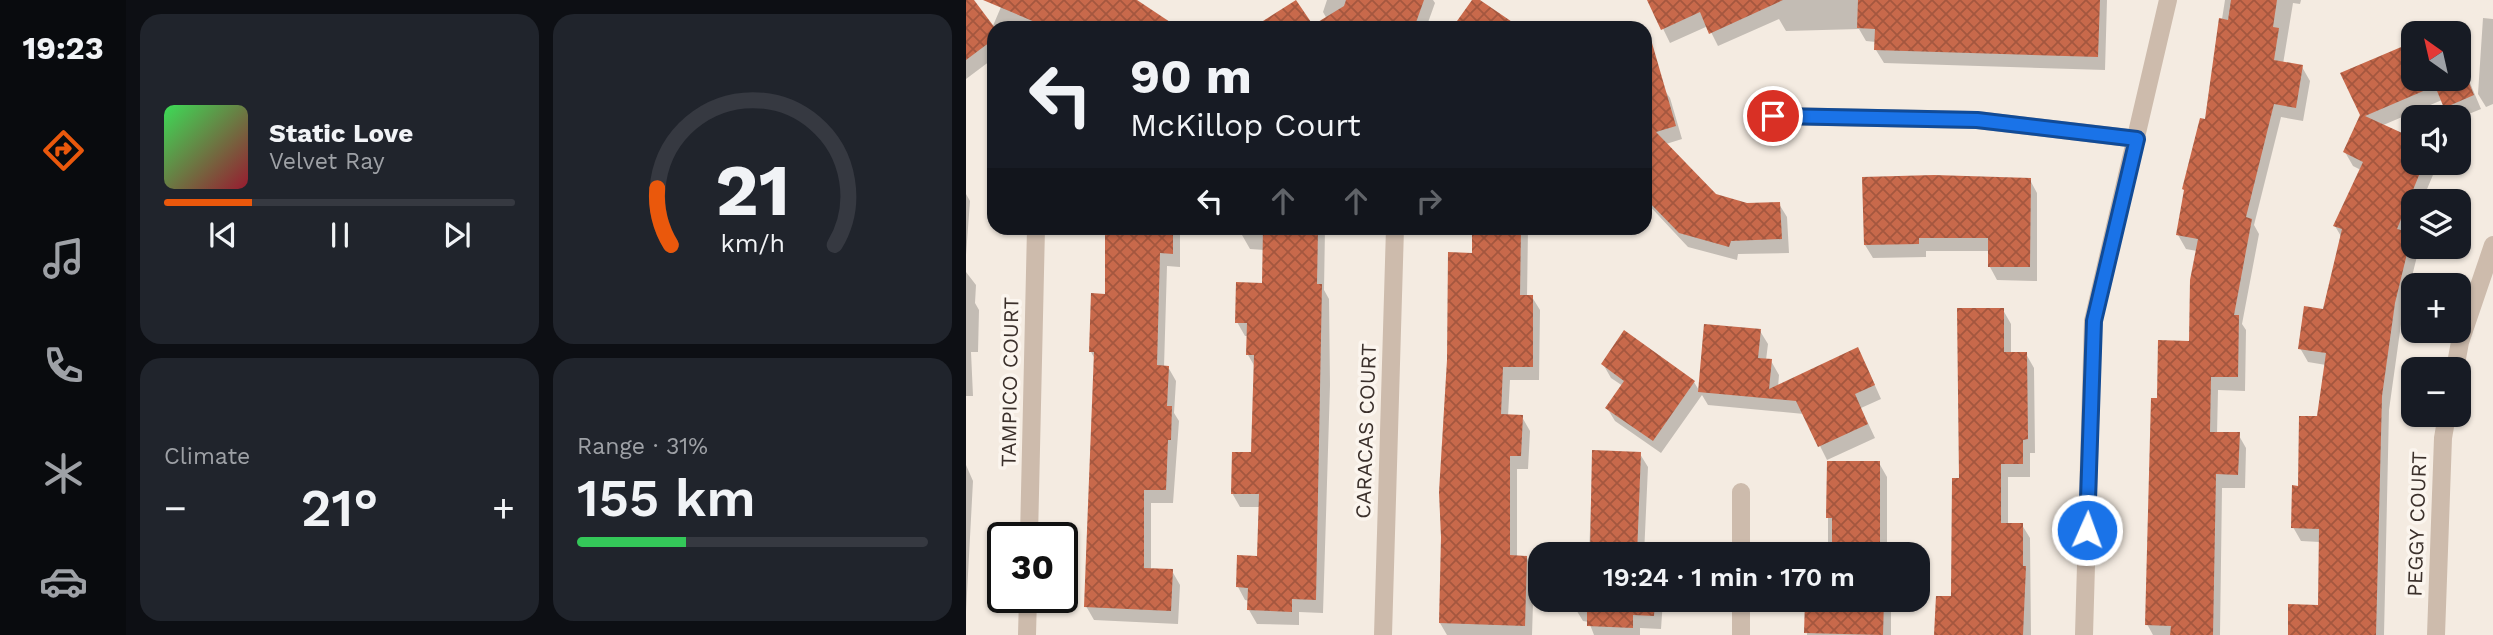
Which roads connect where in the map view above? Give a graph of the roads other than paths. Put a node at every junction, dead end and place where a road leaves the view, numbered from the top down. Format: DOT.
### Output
graph roads {
  1 [pos="2168,0"];
  2 [pos="1773,116"];
  3 [pos="2137,139"];
  4 [pos="1036,235"];
  5 [pos="1395,235"];
  6 [pos="2493,246"];
  7 [pos="2458,357"];
  8 [pos="2445,427"];
  9 [pos="1741,492"];
  10 [pos="1030,522"];
  11 [pos="1741,542"];
  12 [pos="1741,612"];
  13 [pos="1028,613"];
  14 [pos="1027,635"];
  15 [pos="1383,635"];
  16 [pos="1741,635"];
  17 [pos="2084,635"];
  18 [pos="2436,635"];
  1 -- 3 [label="street"];
  2 -- 3 [label="street"];
  3 -- 17 [label="street"];
  4 -- 10 [label="street, TAMPICO COURT"];
  5 -- 15 [label="street, CARACAS COURT"];
  6 -- 7 [label="street"];
  8 -- 18 [label="street, PEGGY COURT"];
  9 -- 11 [label="street"];
  12 -- 16 [label="street"];
  13 -- 14 [label="street"];
}
